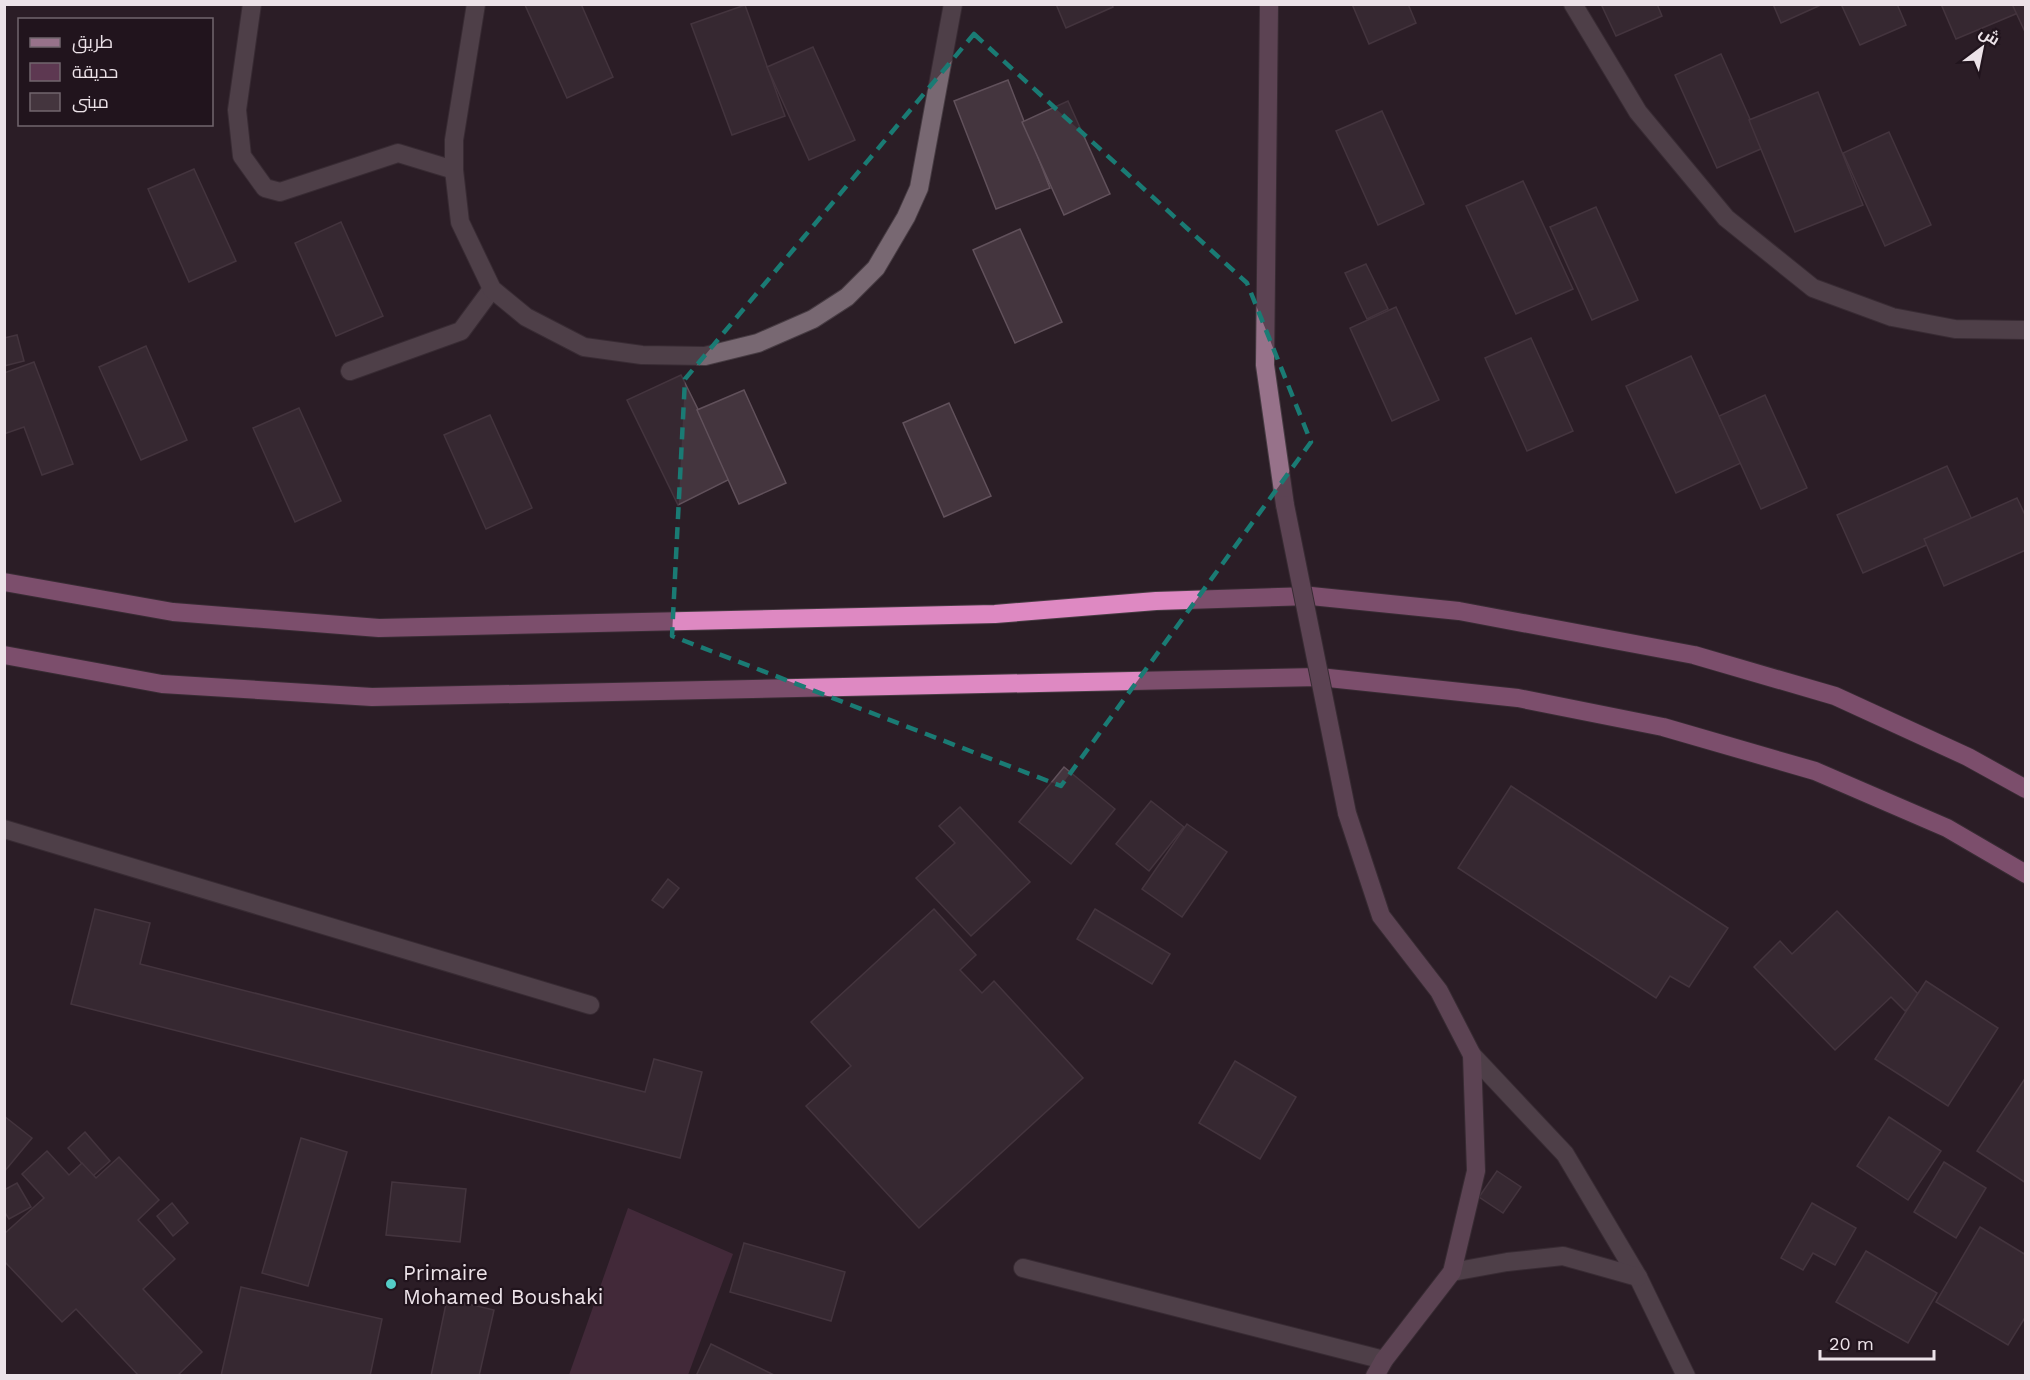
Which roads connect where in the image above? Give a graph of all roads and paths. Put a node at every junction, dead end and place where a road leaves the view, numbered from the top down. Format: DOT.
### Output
graph roads {
  1 [pos="252,4"];
  2 [pos="476,4"];
  3 [pos="953,4"];
  4 [pos="1269,4"];
  5 [pos="1573,4"];
  6 [pos="454,170"];
  7 [pos="492,289"];
  8 [pos="2025,330"];
  9 [pos="350,370"];
  10 [pos="4,582"];
  11 [pos="4,655"];
  12 [pos="2025,789"];
  13 [pos="4,829"];
  14 [pos="2025,874"];
  15 [pos="590,1005"];
  16 [pos="1472,1055"];
  17 [pos="1023,1268"];
  18 [pos="1452,1272"];
  19 [pos="1638,1277"];
  20 [pos="1379,1368"];
  21 [pos="1686,1376"];
  1 -- 6 [label="street"];
  2 -- 6 [label="street"];
  3 -- 7 [label="street"];
  4 -- 16 [label="street, bridge"];
  5 -- 8 [label="street"];
  6 -- 7 [label="street"];
  7 -- 9 [label="street"];
  10 -- 12 [label="highway"];
  11 -- 14 [label="highway"];
  13 -- 15 [label="street"];
  16 -- 18 [label="street"];
  16 -- 19 [label="street"];
  17 -- 20 [label="street"];
  18 -- 19 [label="street"];
  18 -- 20 [label="street"];
  19 -- 21 [label="street"];
}
